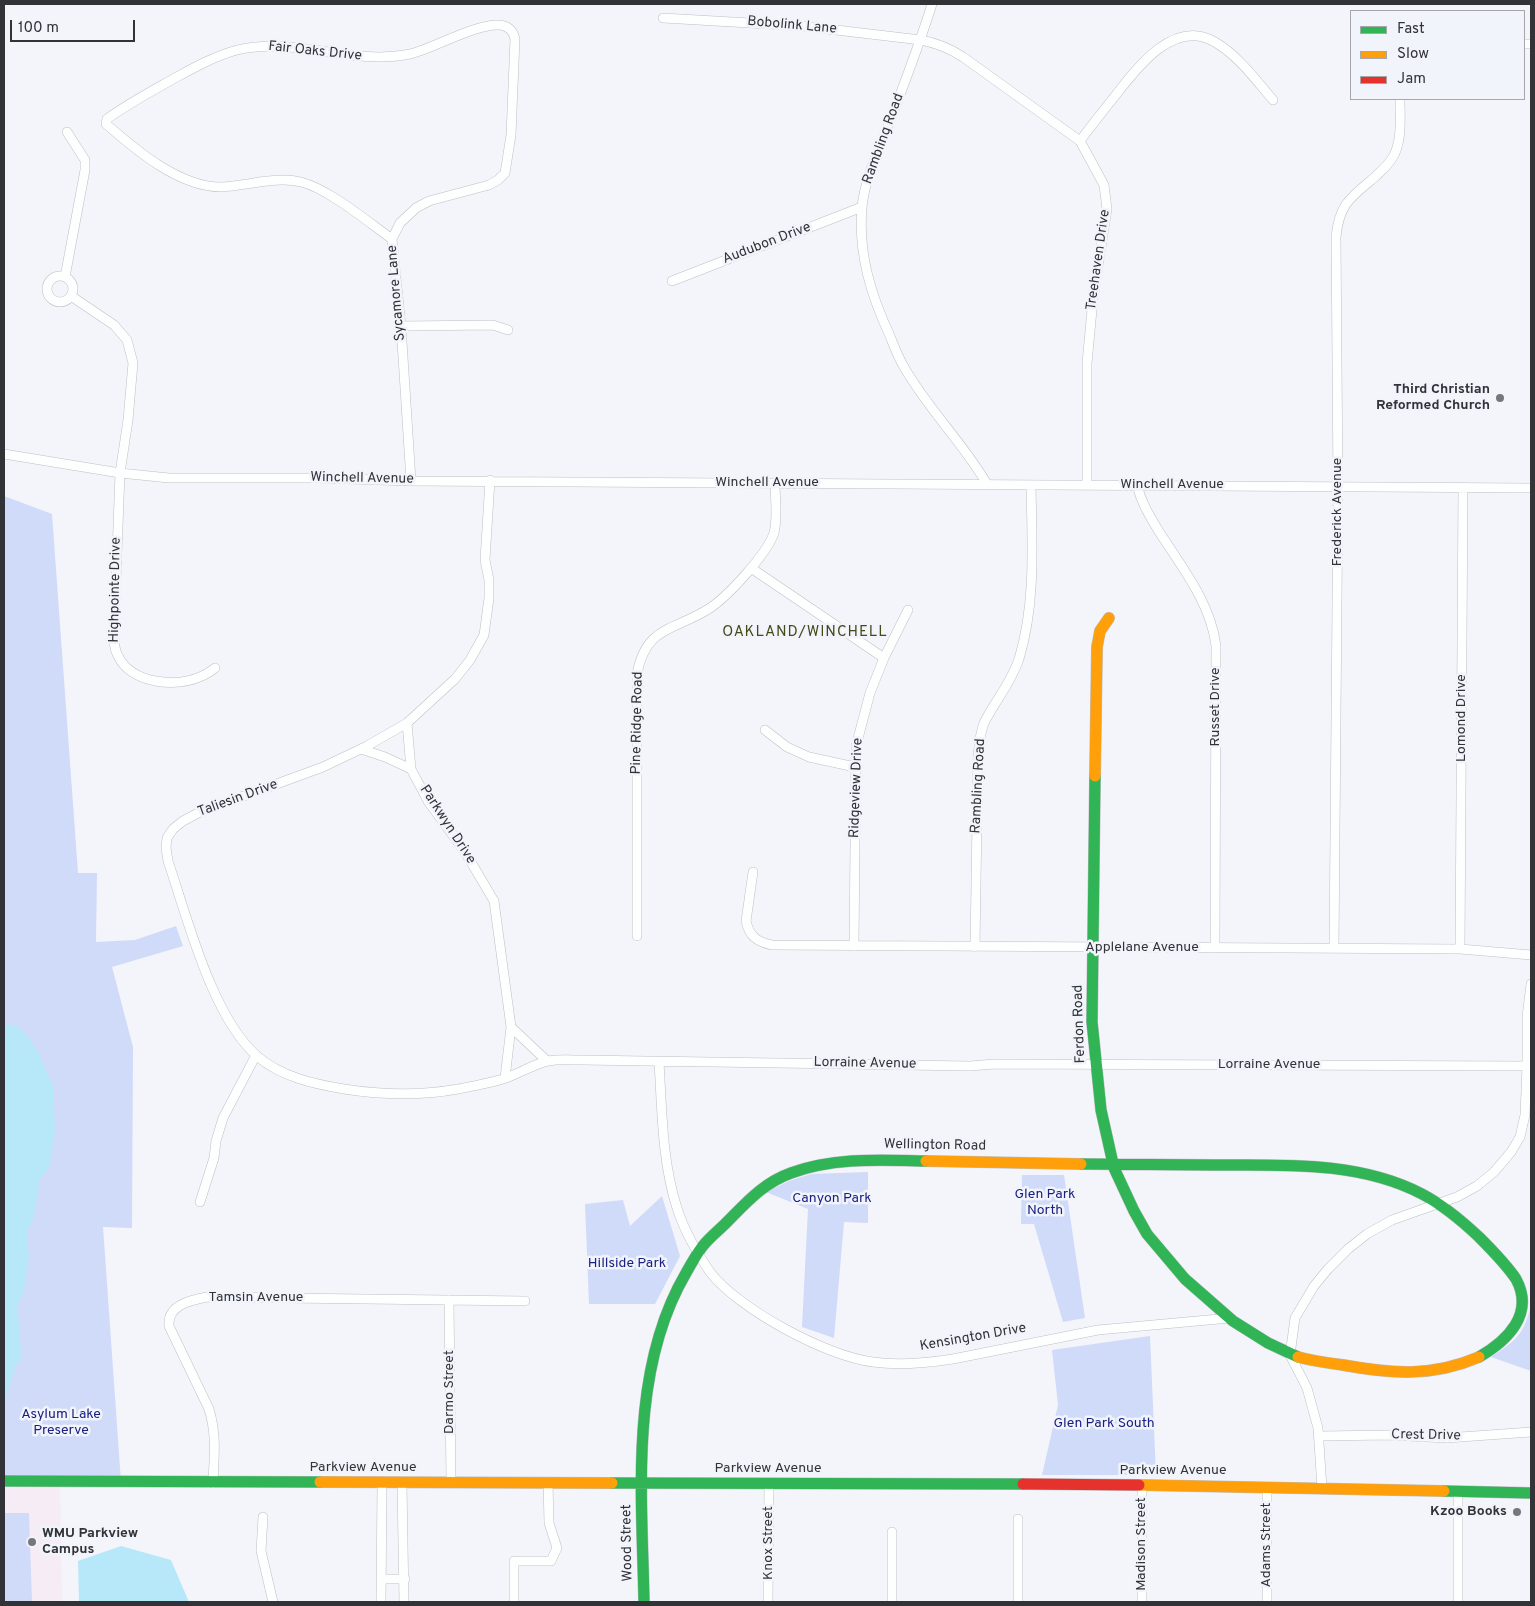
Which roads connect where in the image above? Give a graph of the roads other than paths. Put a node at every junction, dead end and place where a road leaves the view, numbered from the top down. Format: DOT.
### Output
graph roads {
  1 [pos="932,4"];
  2 [pos="663,18"];
  3 [pos="510,28"];
  4 [pos="921,40"];
  5 [pos="1273,100"];
  6 [pos="1400,100"];
  7 [pos="68,132"];
  8 [pos="1080,141"];
  9 [pos="862,207"];
  10 [pos="392,239"];
  11 [pos="65,277"];
  12 [pos="672,281"];
  13 [pos="71,296"];
  14 [pos="401,326"];
  15 [pos="508,330"];
  16 [pos="4,454"];
  17 [pos="120,473"];
  18 [pos="490,480"];
  19 [pos="411,481"];
  20 [pos="775,483"];
  21 [pos="987,484"];
  22 [pos="1031,485"];
  23 [pos="1087,485"];
  24 [pos="1137,485"];
  25 [pos="1338,486"];
  26 [pos="1463,487"];
  27 [pos="1531,488"];
  28 [pos="751,568"];
  29 [pos="908,610"];
  30 [pos="1109,618"];
  31 [pos="884,658"];
  32 [pos="215,668"];
  33 [pos="407,723"];
  34 [pos="765,730"];
  35 [pos="361,749"];
  36 [pos="855,767"];
  37 [pos="411,769"];
  38 [pos="753,872"];
  39 [pos="638,936"];
  40 [pos="854,946"];
  41 [pos="975,947"];
  42 [pos="1093,948"];
  43 [pos="1215,948"];
  44 [pos="1334,949"];
  45 [pos="1460,949"];
  46 [pos="1531,955"];
  47 [pos="1531,984"];
  48 [pos="227,1020"];
  49 [pos="511,1027"];
  50 [pos="256,1055"];
  51 [pos="548,1061"];
  52 [pos="659,1062"];
  53 [pos="1096,1064"];
  54 [pos="1529,1066"];
  55 [pos="505,1078"];
  56 [pos="1112,1164"];
  57 [pos="200,1202"];
  58 [pos="1438,1203"];
  59 [pos="698,1251"];
  60 [pos="450,1300"];
  61 [pos="525,1301"];
  62 [pos="1230,1318"];
  63 [pos="1290,1355"];
  64 [pos="1531,1432"];
  65 [pos="1320,1436"];
  66 [pos="4,1481"];
  67 [pos="213,1483"];
  68 [pos="451,1483"];
  69 [pos="548,1483"];
  70 [pos="643,1483"];
  71 [pos="382,1484"];
  72 [pos="402,1484"];
  73 [pos="769,1484"];
  74 [pos="1142,1485"];
  75 [pos="1267,1487"];
  76 [pos="1322,1488"];
  77 [pos="1458,1492"];
  78 [pos="1531,1493"];
  79 [pos="263,1517"];
  80 [pos="1018,1519"];
  81 [pos="892,1532"];
  82 [pos="381,1579"];
  83 [pos="405,1579"];
  84 [pos="273,1602"];
  85 [pos="382,1602"];
  86 [pos="404,1602"];
  87 [pos="514,1602"];
  88 [pos="644,1602"];
  89 [pos="768,1602"];
  90 [pos="892,1602"];
  91 [pos="1018,1602"];
  92 [pos="1142,1602"];
  93 [pos="1267,1602"];
  94 [pos="1458,1602"];
  1 -- 4 [label="street, Rambling Road"];
  2 -- 4 [label="street, Bobolink Lane"];
  3 -- 10 [label="street, Sycamore Lane"];
  3 -- 10 [label="street, Fair Oaks Drive"];
  4 -- 8 [label="street, Treehaven Drive"];
  4 -- 9 [label="street, Rambling Road"];
  5 -- 8 [label="street"];
  6 -- 25 [label="street, Frederick Avenue"];
  7 -- 11 [label="street"];
  8 -- 23 [label="street, Treehaven Drive"];
  9 -- 12 [label="street, Audubon Drive"];
  9 -- 21 [label="street, Rambling Road"];
  10 -- 14 [label="street, Sycamore Lane"];
  11 -- 13 [label="street"];
  11 -- 13 [label="street"];
  13 -- 17 [label="street, Highpointe Drive"];
  14 -- 15 [label="street"];
  14 -- 19 [label="street, Sycamore Lane"];
  16 -- 17 [label="street, Winchell Avenue"];
  17 -- 19 [label="street, Winchell Avenue"];
  17 -- 32 [label="street, Highpointe Drive"];
  18 -- 19 [label="street, Winchell Avenue"];
  18 -- 20 [label="street, Winchell Avenue"];
  18 -- 33 [label="street"];
  20 -- 21 [label="street, Winchell Avenue"];
  20 -- 28 [label="street, Pine Ridge Road"];
  21 -- 22 [label="street, Winchell Avenue"];
  22 -- 23 [label="street, Winchell Avenue"];
  22 -- 41 [label="street, Rambling Road"];
  23 -- 24 [label="street, Winchell Avenue"];
  24 -- 25 [label="street, Winchell Avenue"];
  24 -- 43 [label="street, Russet Drive"];
  25 -- 26 [label="street, Winchell Avenue"];
  25 -- 44 [label="street, Frederick Avenue"];
  26 -- 27 [label="street, Winchell Avenue"];
  26 -- 45 [label="street, Lomond Drive"];
  28 -- 31 [label="street"];
  28 -- 39 [label="street, Pine Ridge Road"];
  29 -- 31 [label="street, Ridgeview Drive"];
  30 -- 42 [label="street, Ferdon Road"];
  31 -- 36 [label="street, Ridgeview Drive"];
  33 -- 35 [label="street, Taliesin Drive"];
  33 -- 37 [label="street, Parkwyn Drive"];
  34 -- 36 [label="street"];
  35 -- 37 [label="street"];
  35 -- 48 [label="street, Taliesin Drive"];
  36 -- 40 [label="street, Ridgeview Drive"];
  37 -- 49 [label="street, Parkwyn Drive"];
  38 -- 40 [label="street, Applelane Avenue"];
  40 -- 41 [label="street, Applelane Avenue"];
  41 -- 42 [label="street, Applelane Avenue"];
  42 -- 43 [label="street, Applelane Avenue"];
  42 -- 53 [label="street, Ferdon Road"];
  43 -- 44 [label="street, Applelane Avenue"];
  44 -- 45 [label="street, Applelane Avenue"];
  45 -- 46 [label="street, Applelane Avenue"];
  47 -- 54 [label="street"];
  48 -- 50 [label="street, Lorraine Avenue"];
  49 -- 51 [label="street"];
  49 -- 55 [label="street, Parkwyn Drive"];
  50 -- 55 [label="street, Lorraine Avenue"];
  50 -- 57 [label="street"];
  51 -- 52 [label="street, Lorraine Avenue"];
  51 -- 55 [label="street, Lorraine Avenue"];
  52 -- 53 [label="street, Lorraine Avenue"];
  52 -- 59 [label="street, Kensington Drive"];
  53 -- 54 [label="street, Lorraine Avenue"];
  53 -- 56 [label="street, Ferdon Road"];
  54 -- 58 [label="street"];
  56 -- 58 [label="street, Wellington Road"];
  56 -- 59 [label="street, Wellington Road"];
  56 -- 62 [label="street, Ferdon Road"];
  58 -- 63 [label="street"];
  58 -- 63 [label="street"];
  59 -- 62 [label="street, Kensington Drive"];
  59 -- 70 [label="street, Wellington Road"];
  60 -- 61 [label="street, Tamsin Avenue"];
  60 -- 67 [label="street, Tamsin Avenue"];
  60 -- 68 [label="street, Darmo Street"];
  62 -- 63 [label="street, Ferdon Road"];
  63 -- 65 [label="street"];
  64 -- 65 [label="street, Crest Drive"];
  65 -- 76 [label="street"];
  66 -- 67 [label="street, Parkview Avenue"];
  67 -- 71 [label="street, Parkview Avenue"];
  68 -- 69 [label="street, Parkview Avenue"];
  68 -- 72 [label="street, Parkview Avenue"];
  69 -- 70 [label="street, Parkview Avenue"];
  69 -- 87 [label="street"];
  70 -- 73 [label="street, Parkview Avenue"];
  70 -- 88 [label="street, Wood Street"];
  71 -- 72 [label="street, Parkview Avenue"];
  71 -- 82 [label="street"];
  72 -- 83 [label="street"];
  73 -- 74 [label="street, Parkview Avenue"];
  73 -- 89 [label="street, Knox Street"];
  74 -- 75 [label="street, Parkview Avenue"];
  74 -- 92 [label="street, Madison Street"];
  75 -- 76 [label="street, Parkview Avenue"];
  75 -- 93 [label="street, Adams Street"];
  76 -- 77 [label="street, Parkview Avenue"];
  77 -- 78 [label="street, Parkview Avenue"];
  77 -- 94 [label="street"];
  79 -- 84 [label="street"];
  80 -- 91 [label="street"];
  81 -- 90 [label="street"];
  82 -- 83 [label="street"];
  82 -- 85 [label="street"];
  83 -- 86 [label="street"];
}
